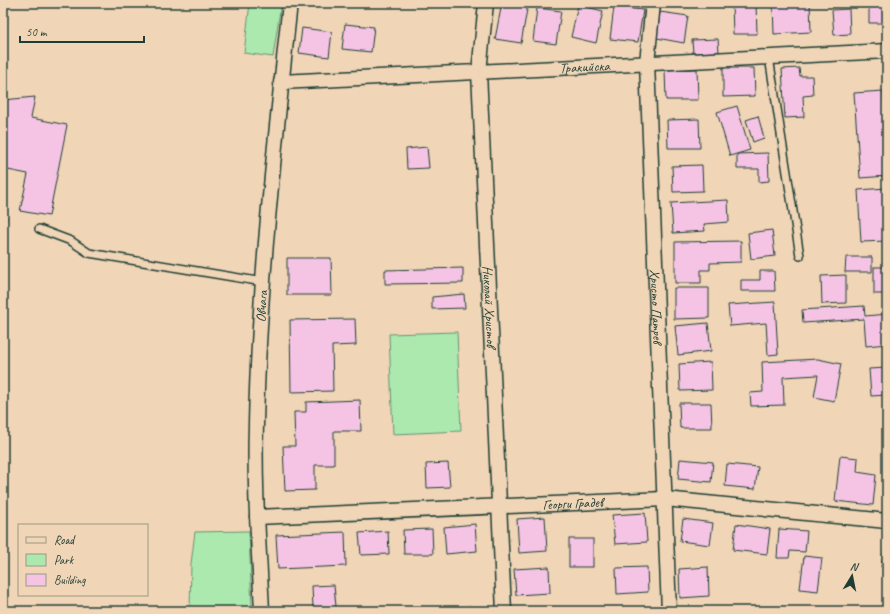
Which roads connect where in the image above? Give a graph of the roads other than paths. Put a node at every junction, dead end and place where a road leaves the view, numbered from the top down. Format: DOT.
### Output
graph roads {
  1 [pos="290,3"];
  2 [pos="486,3"];
  3 [pos="653,3"];
  4 [pos="887,51"];
  5 [pos="769,57"];
  6 [pos="647,63"];
  7 [pos="479,72"];
  8 [pos="281,82"];
  9 [pos="39,229"];
  10 [pos="800,256"];
  11 [pos="263,282"];
  12 [pos="665,500"];
  13 [pos="500,506"];
  14 [pos="257,517"];
  15 [pos="887,521"];
  16 [pos="262,611"];
  17 [pos="504,611"];
  18 [pos="669,611"];
  1 -- 8 [label="street, Овчага"];
  2 -- 7 [label="street, Николай Христов"];
  3 -- 6 [label="street, Христо Патрев"];
  4 -- 5 [label="street, Тракийска"];
  5 -- 6 [label="street, Тракийска"];
  5 -- 10 [label="lane"];
  6 -- 7 [label="street, Тракийска"];
  6 -- 12 [label="street, Христо Патрев"];
  7 -- 8 [label="street, Тракийска"];
  7 -- 13 [label="street, Николай Христов"];
  8 -- 11 [label="street, Овчага"];
  9 -- 11 [label="lane"];
  11 -- 14 [label="street, Овчага"];
  12 -- 13 [label="street, Георги Градев"];
  12 -- 15 [label="street, Георги Градев"];
  12 -- 18 [label="street, Христо Патрев"];
  13 -- 14 [label="street, Георги Градев"];
  13 -- 17 [label="street, Николай Христов"];
  14 -- 16 [label="street, Овчага"];
}
